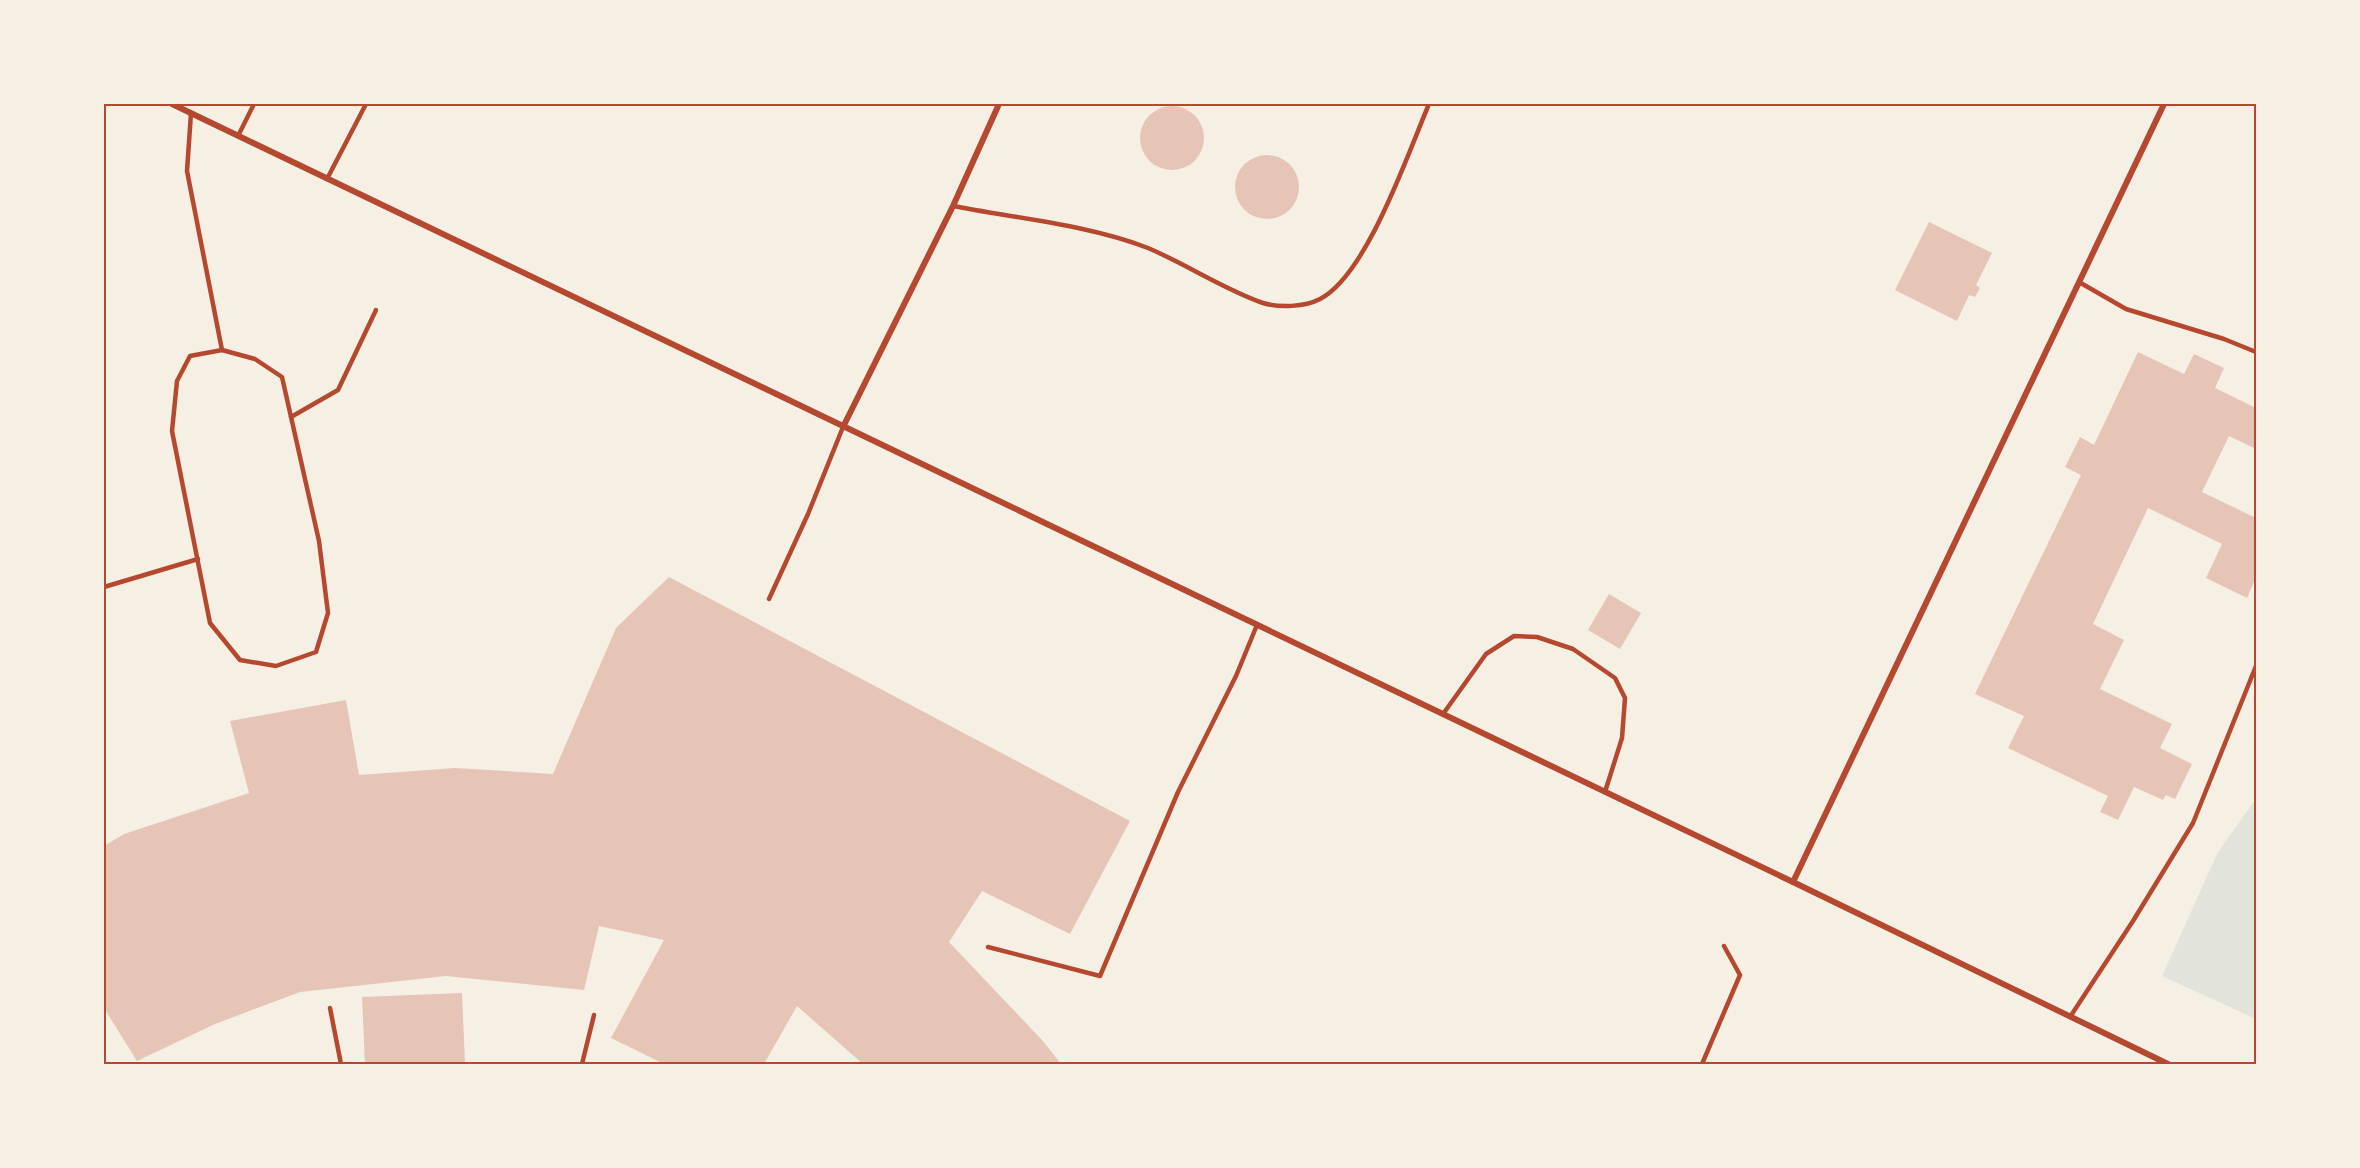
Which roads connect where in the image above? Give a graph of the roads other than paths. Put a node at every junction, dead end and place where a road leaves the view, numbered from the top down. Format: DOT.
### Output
graph roads {
  1 [pos="172,104"];
  2 [pos="254,104"];
  3 [pos="366,104"];
  4 [pos="999,104"];
  5 [pos="1429,104"];
  6 [pos="2164,104"];
  7 [pos="191,113"];
  8 [pos="238,136"];
  9 [pos="327,178"];
  10 [pos="953,206"];
  11 [pos="2079,282"];
  12 [pos="376,310"];
  13 [pos="222,350"];
  14 [pos="2256,352"];
  15 [pos="291,417"];
  16 [pos="843,427"];
  17 [pos="198,559"];
  18 [pos="104,587"];
  19 [pos="769,599"];
  20 [pos="1257,625"];
  21 [pos="2256,666"];
  22 [pos="1443,714"];
  23 [pos="1605,792"];
  24 [pos="1793,882"];
  25 [pos="1724,946"];
  26 [pos="988,947"];
  27 [pos="330,1008"];
  28 [pos="594,1015"];
  29 [pos="2070,1017"];
  30 [pos="341,1065"];
  31 [pos="582,1065"];
  32 [pos="1702,1065"];
  33 [pos="2168,1065"];
  1 -- 7 [label="street"];
  2 -- 8 [label="lane"];
  3 -- 9 [label="lane"];
  4 -- 10 [label="street"];
  5 -- 10 [label="lane"];
  6 -- 11 [label="street"];
  7 -- 8 [label="street"];
  7 -- 13 [label="lane"];
  8 -- 9 [label="street"];
  9 -- 16 [label="street"];
  10 -- 16 [label="street"];
  11 -- 14 [label="lane"];
  11 -- 24 [label="street"];
  12 -- 15 [label="lane"];
  13 -- 15 [label="lane"];
  13 -- 17 [label="lane"];
  15 -- 17 [label="lane"];
  16 -- 19 [label="lane"];
  16 -- 20 [label="street"];
  17 -- 18 [label="lane"];
  20 -- 22 [label="street"];
  20 -- 26 [label="lane"];
  21 -- 29 [label="lane"];
  22 -- 23 [label="street"];
  22 -- 23 [label="lane"];
  23 -- 24 [label="street"];
  24 -- 29 [label="street"];
  25 -- 32 [label="lane"];
  27 -- 30 [label="lane"];
  28 -- 31 [label="lane"];
  29 -- 33 [label="street"];
}
